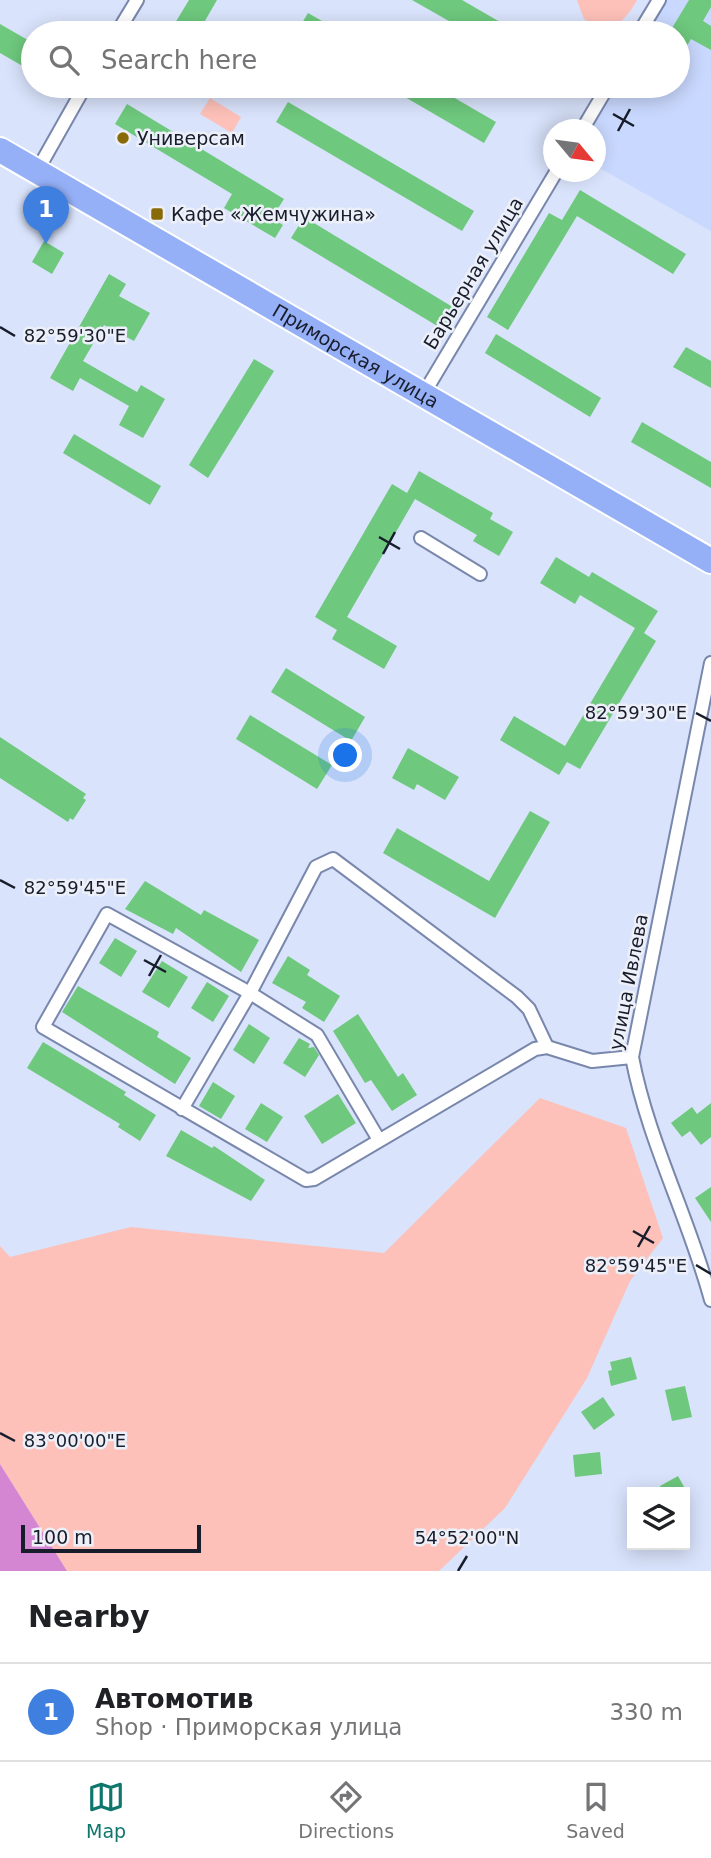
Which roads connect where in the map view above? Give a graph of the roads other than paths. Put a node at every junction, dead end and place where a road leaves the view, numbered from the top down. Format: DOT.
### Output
graph roads {
  1 [pos="137,0"];
  2 [pos="659,0"];
  3 [pos="124,21"];
  4 [pos="646,21"];
  5 [pos="78,98"];
  6 [pos="601,98"];
  7 [pos="588,119"];
  8 [pos="0,150"];
  9 [pos="37,171"];
  10 [pos="550,182"];
  11 [pos="423,395"];
  12 [pos="421,538"];
  13 [pos="711,561"];
  14 [pos="481,574"];
  15 [pos="711,663"];
  16 [pos="250,993"];
  17 [pos="547,1047"];
  18 [pos="632,1057"];
  19 [pos="182,1109"];
  20 [pos="379,1140"];
  21 [pos="706,1262"];
  22 [pos="711,1300"];
  1 -- 3 [label="street"];
  2 -- 4 [label="street"];
  5 -- 9 [label="street"];
  6 -- 7 [label="street"];
  8 -- 9 [label="highway, Приморская улица"];
  9 -- 11 [label="highway, Приморская улица"];
  10 -- 11 [label="street, Барьерная улица"];
  11 -- 13 [label="highway, Приморская улица"];
  12 -- 14 [label="street"];
  15 -- 18 [label="street, улица Ивлева"];
  16 -- 17 [label="street"];
  16 -- 19 [label="street"];
  16 -- 19 [label="street"];
  16 -- 20 [label="street"];
  17 -- 18 [label="street"];
  17 -- 20 [label="street"];
  18 -- 21 [label="street, улица Ивлева"];
  19 -- 20 [label="street"];
  21 -- 22 [label="street, улица Ивлева"];
}
